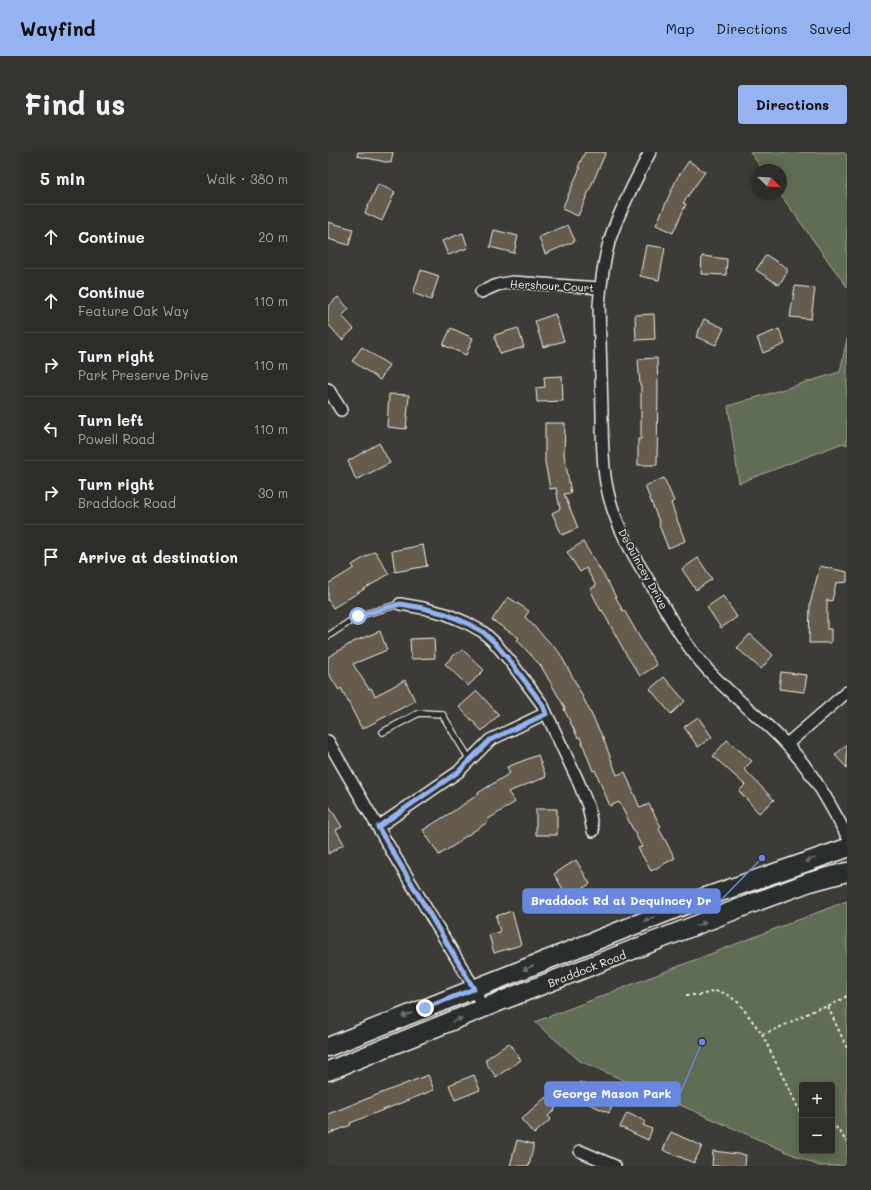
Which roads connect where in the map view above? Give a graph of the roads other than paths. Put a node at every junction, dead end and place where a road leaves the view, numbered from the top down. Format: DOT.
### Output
graph roads {
  1 [pos="650,152"];
  2 [pos="600,288"];
  3 [pos="481,292"];
  4 [pos="328,389"];
  5 [pos="341,410"];
  6 [pos="400,604"];
  7 [pos="328,636"];
  8 [pos="847,692"];
  9 [pos="546,714"];
  10 [pos="383,732"];
  11 [pos="328,741"];
  12 [pos="787,744"];
  13 [pos="470,760"];
  14 [pos="378,827"];
  15 [pos="593,831"];
  16 [pos="847,836"];
  17 [pos="847,848"];
  18 [pos="847,872"];
  19 [pos="474,989"];
  20 [pos="482,1009"];
  21 [pos="328,1047"];
  22 [pos="328,1071"];
  23 [pos="580,1151"];
  24 [pos="615,1166"];
  1 -- 2 [label="street, DeQuincey Drive"];
  2 -- 3 [label="street, Hershour Court"];
  2 -- 12 [label="street, DeQuincey Drive"];
  4 -- 5 [label="street"];
  6 -- 7 [label="lane"];
  6 -- 9 [label="street"];
  8 -- 12 [label="street"];
  9 -- 13 [label="street"];
  9 -- 15 [label="street"];
  10 -- 13 [label="lane"];
  11 -- 14 [label="street"];
  12 -- 16 [label="street, DeQuincey Drive"];
  13 -- 14 [label="street"];
  14 -- 19 [label="street"];
  17 -- 19 [label="main road, Braddock Road, one-way"];
  20 -- 18 [label="main road, Braddock Road, one-way"];
  19 -- 20 [label="street"];
  19 -- 21 [label="main road, Braddock Road, one-way"];
  22 -- 20 [label="main road, Braddock Road, one-way"];
  23 -- 24 [label="street"];
}
